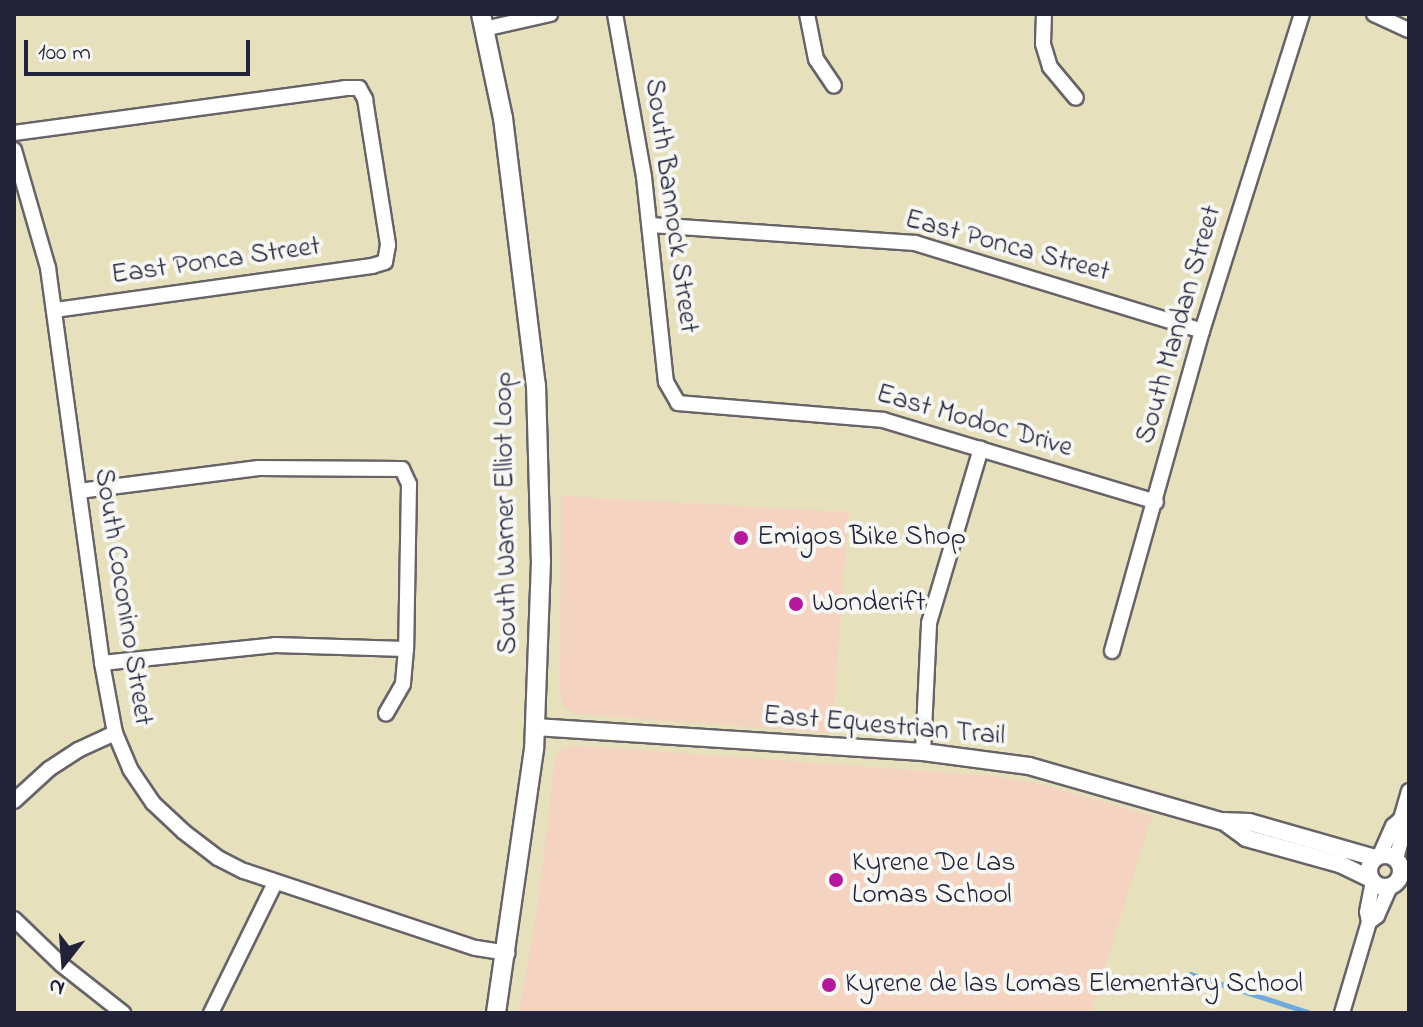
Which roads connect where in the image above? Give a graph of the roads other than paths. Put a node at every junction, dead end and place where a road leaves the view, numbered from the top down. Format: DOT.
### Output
graph roads {
  1 [pos="550,14"];
  2 [pos="615,14"];
  3 [pos="807,14"];
  4 [pos="1044,14"];
  5 [pos="1302,14"];
  6 [pos="1374,14"];
  7 [pos="482,21"];
  8 [pos="1409,30"];
  9 [pos="834,86"];
  10 [pos="1076,98"];
  11 [pos="14,133"];
  12 [pos="14,150"];
  13 [pos="650,225"];
  14 [pos="54,310"];
  15 [pos="1202,331"];
  16 [pos="678,403"];
  17 [pos="981,449"];
  18 [pos="79,491"];
  19 [pos="1156,502"];
  20 [pos="406,649"];
  21 [pos="1112,651"];
  22 [pos="102,663"];
  23 [pos="386,714"];
  24 [pos="535,727"];
  25 [pos="115,733"];
  26 [pos="923,752"];
  27 [pos="1409,791"];
  28 [pos="14,801"];
  29 [pos="1221,821"];
  30 [pos="1392,861"];
  31 [pos="1372,881"];
  32 [pos="275,883"];
  33 [pos="1398,885"];
  34 [pos="14,919"];
  35 [pos="1369,922"];
  36 [pos="508,953"];
  37 [pos="123,1013"];
  38 [pos="211,1013"];
  39 [pos="496,1013"];
  40 [pos="1342,1013"];
  1 -- 7 [label="street"];
  2 -- 13 [label="street, South Bannock Street"];
  3 -- 9 [label="street"];
  4 -- 10 [label="street"];
  5 -- 15 [label="street, South Mandan Street"];
  6 -- 8 [label="street"];
  7 -- 24 [label="main road, South Warner Elliot Loop"];
  11 -- 14 [label="street, East Ponca Street"];
  12 -- 14 [label="street, South Coconino Street"];
  13 -- 15 [label="street, East Ponca Street"];
  13 -- 16 [label="street, South Bannock Street"];
  14 -- 18 [label="street, South Coconino Street"];
  15 -- 19 [label="street, South Mandan Street"];
  16 -- 17 [label="street, East Modoc Drive"];
  17 -- 19 [label="street, East Modoc Drive"];
  17 -- 26 [label="street"];
  18 -- 20 [label="street"];
  18 -- 22 [label="street, South Coconino Street"];
  19 -- 21 [label="street, South Mandan Street"];
  20 -- 22 [label="street"];
  20 -- 23 [label="street"];
  22 -- 25 [label="street, South Coconino Street"];
  24 -- 26 [label="street, East Equestrian Trail"];
  24 -- 36 [label="main road, South Warner Elliot Loop"];
  25 -- 28 [label="street"];
  25 -- 32 [label="street, South Coconino Street"];
  26 -- 29 [label="street, East Equestrian Trail"];
  27 -- 30 [label="street"];
  29 -- 30 [label="street, East Equestrian Trail"];
  29 -- 31 [label="street, East Equestrian Trail"];
  30 -- 31 [label="street"];
  30 -- 33 [label="street"];
  31 -- 33 [label="street, East Equestrian Trail"];
  31 -- 35 [label="street"];
  32 -- 36 [label="street, South Coconino Street"];
  32 -- 38 [label="street"];
  33 -- 35 [label="street"];
  34 -- 37 [label="street"];
  35 -- 40 [label="street"];
  36 -- 39 [label="main road, South Warner Elliot Loop"];
}
